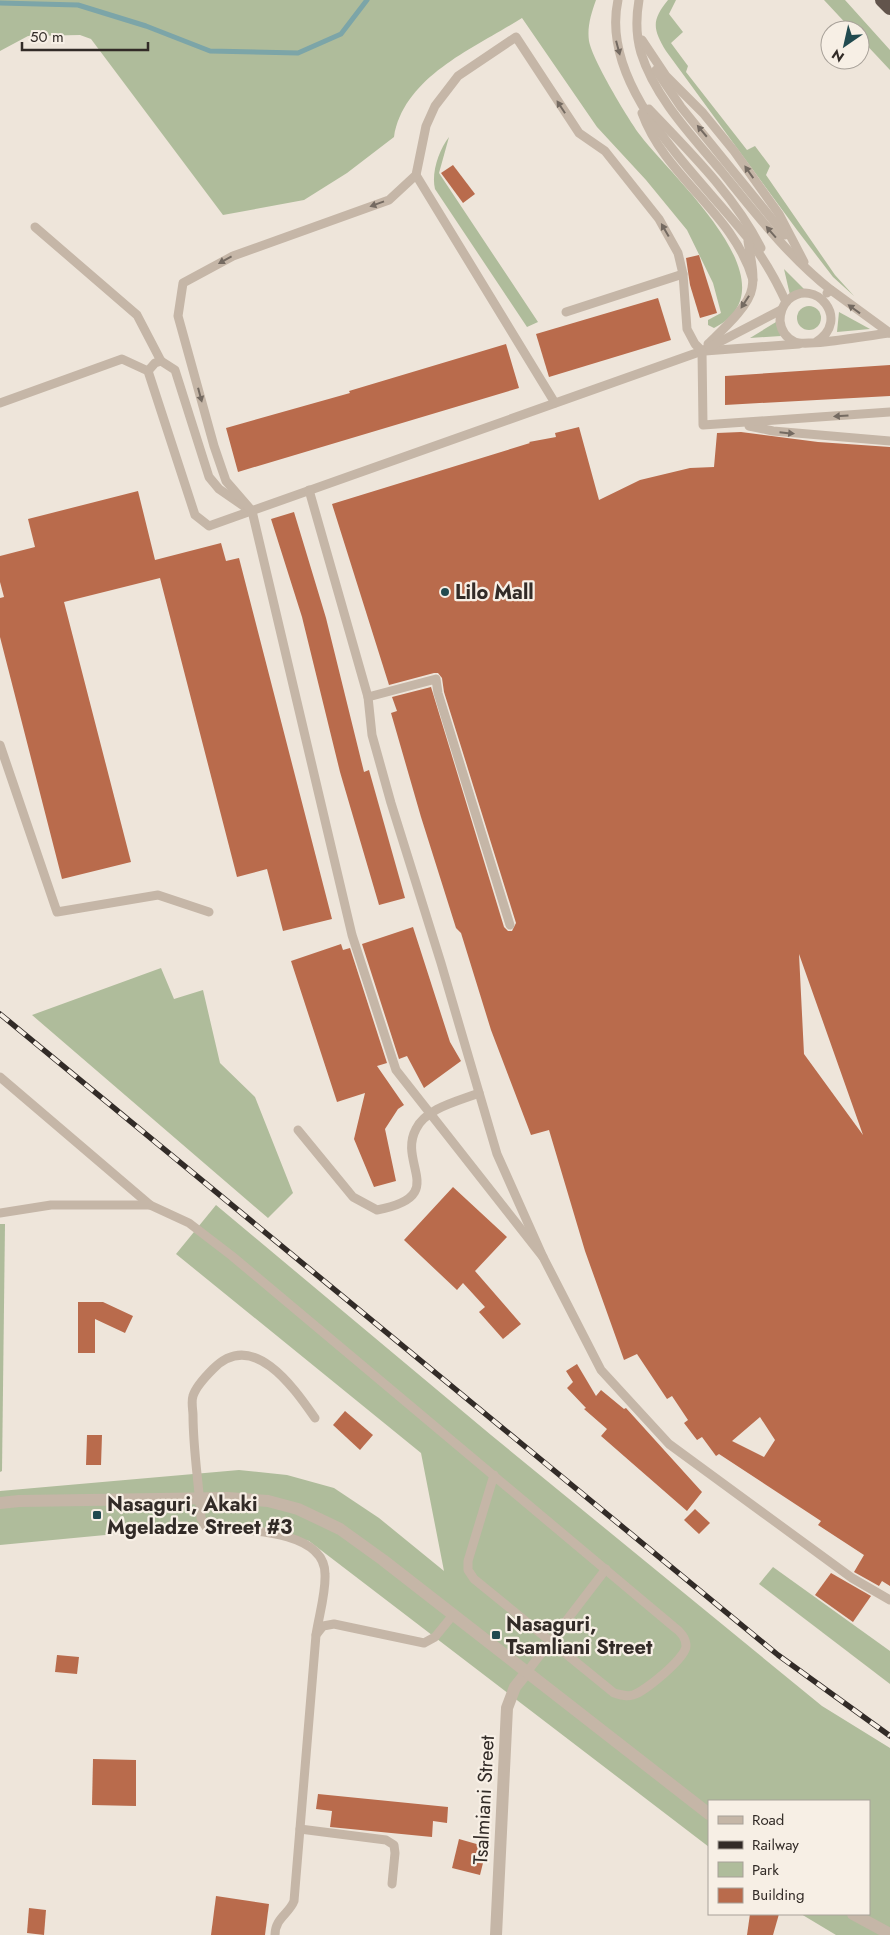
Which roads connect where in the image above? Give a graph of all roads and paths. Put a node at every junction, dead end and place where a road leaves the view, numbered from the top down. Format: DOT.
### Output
graph roads {
  1 [pos="618,0"];
  2 [pos="882,0"];
  3 [pos="637,1"];
  4 [pos="890,8"];
  5 [pos="637,31"];
  6 [pos="635,94"];
  7 [pos="416,175"];
  8 [pos="35,226"];
  9 [pos="748,238"];
  10 [pos="773,273"];
  11 [pos="683,274"];
  12 [pos="810,274"];
  13 [pos="752,280"];
  14 [pos="831,290"];
  15 [pos="820,298"];
  16 [pos="784,306"];
  17 [pos="566,312"];
  18 [pos="890,333"];
  19 [pos="816,342"];
  20 [pos="801,344"];
  21 [pos="702,351"];
  22 [pos="161,362"];
  23 [pos="148,371"];
  24 [pos="0,403"];
  25 [pos="555,403"];
  26 [pos="890,412"];
  27 [pos="739,424"];
  28 [pos="890,441"];
  29 [pos="309,490"];
  30 [pos="252,511"];
  31 [pos="368,697"];
  32 [pos="0,745"];
  33 [pos="209,912"];
  34 [pos="510,925"];
  35 [pos="0,1077"];
  36 [pos="478,1093"];
  37 [pos="430,1113"];
  38 [pos="298,1130"];
  39 [pos="150,1205"];
  40 [pos="0,1212"];
  41 [pos="543,1257"];
  42 [pos="315,1418"];
  43 [pos="494,1475"];
  44 [pos="200,1498"];
  45 [pos="0,1503"];
  46 [pos="606,1569"];
  47 [pos="890,1600"];
  48 [pos="453,1615"];
  49 [pos="316,1635"];
  50 [pos="550,1641"];
  51 [pos="526,1672"];
  52 [pos="708,1813"];
  53 [pos="300,1829"];
  54 [pos="392,1884"];
  55 [pos="855,1915"];
  56 [pos="890,1934"];
  57 [pos="275,1935"];
  58 [pos="496,1935"];
  1 -- 6 [label="lane, one-way"];
  2 -- 4 [label="highway"];
  3 -- 5 [label="lane"];
  12 -- 5 [label="lane, one-way"];
  12 -- 5 [label="lane, one-way"];
  6 -- 9 [label="lane"];
  6 -- 10 [label="lane"];
  6 -- 13 [label="lane"];
  11 -- 7 [label="lane, one-way"];
  7 -- 25 [label="lane"];
  7 -- 30 [label="lane, one-way"];
  8 -- 22 [label="lane"];
  9 -- 10 [label="lane"];
  9 -- 13 [label="lane"];
  10 -- 16 [label="lane"];
  11 -- 17 [label="lane"];
  11 -- 21 [label="lane"];
  12 -- 14 [label="lane"];
  13 -- 21 [label="lane, one-way"];
  14 -- 15 [label="lane"];
  18 -- 14 [label="lane, one-way"];
  15 -- 16 [label="lane"];
  15 -- 19 [label="lane"];
  16 -- 20 [label="lane"];
  16 -- 21 [label="lane"];
  18 -- 19 [label="lane"];
  19 -- 20 [label="lane"];
  20 -- 21 [label="lane"];
  21 -- 25 [label="lane"];
  21 -- 27 [label="lane"];
  22 -- 23 [label="lane"];
  22 -- 30 [label="lane"];
  23 -- 24 [label="lane"];
  23 -- 30 [label="lane"];
  25 -- 29 [label="lane"];
  26 -- 27 [label="lane, one-way"];
  27 -- 28 [label="lane, one-way"];
  29 -- 30 [label="lane"];
  29 -- 31 [label="lane"];
  30 -- 37 [label="lane"];
  31 -- 34 [label="lane"];
  31 -- 36 [label="lane"];
  32 -- 33 [label="lane"];
  35 -- 39 [label="lane"];
  36 -- 37 [label="lane"];
  36 -- 41 [label="lane"];
  37 -- 38 [label="lane"];
  37 -- 41 [label="lane"];
  39 -- 40 [label="lane"];
  39 -- 43 [label="lane"];
  41 -- 47 [label="lane"];
  42 -- 44 [label="lane"];
  43 -- 46 [label="lane"];
  43 -- 50 [label="lane"];
  44 -- 45 [label="street"];
  44 -- 48 [label="street"];
  44 -- 49 [label="lane"];
  46 -- 50 [label="lane"];
  46 -- 50 [label="lane"];
  48 -- 49 [label="lane"];
  48 -- 51 [label="street"];
  49 -- 53 [label="lane"];
  50 -- 51 [label="lane"];
  51 -- 52 [label="street"];
  51 -- 58 [label="street, Tsalmiani Street"];
  53 -- 54 [label="lane"];
  53 -- 57 [label="lane"];
  55 -- 56 [label="street"];
}
